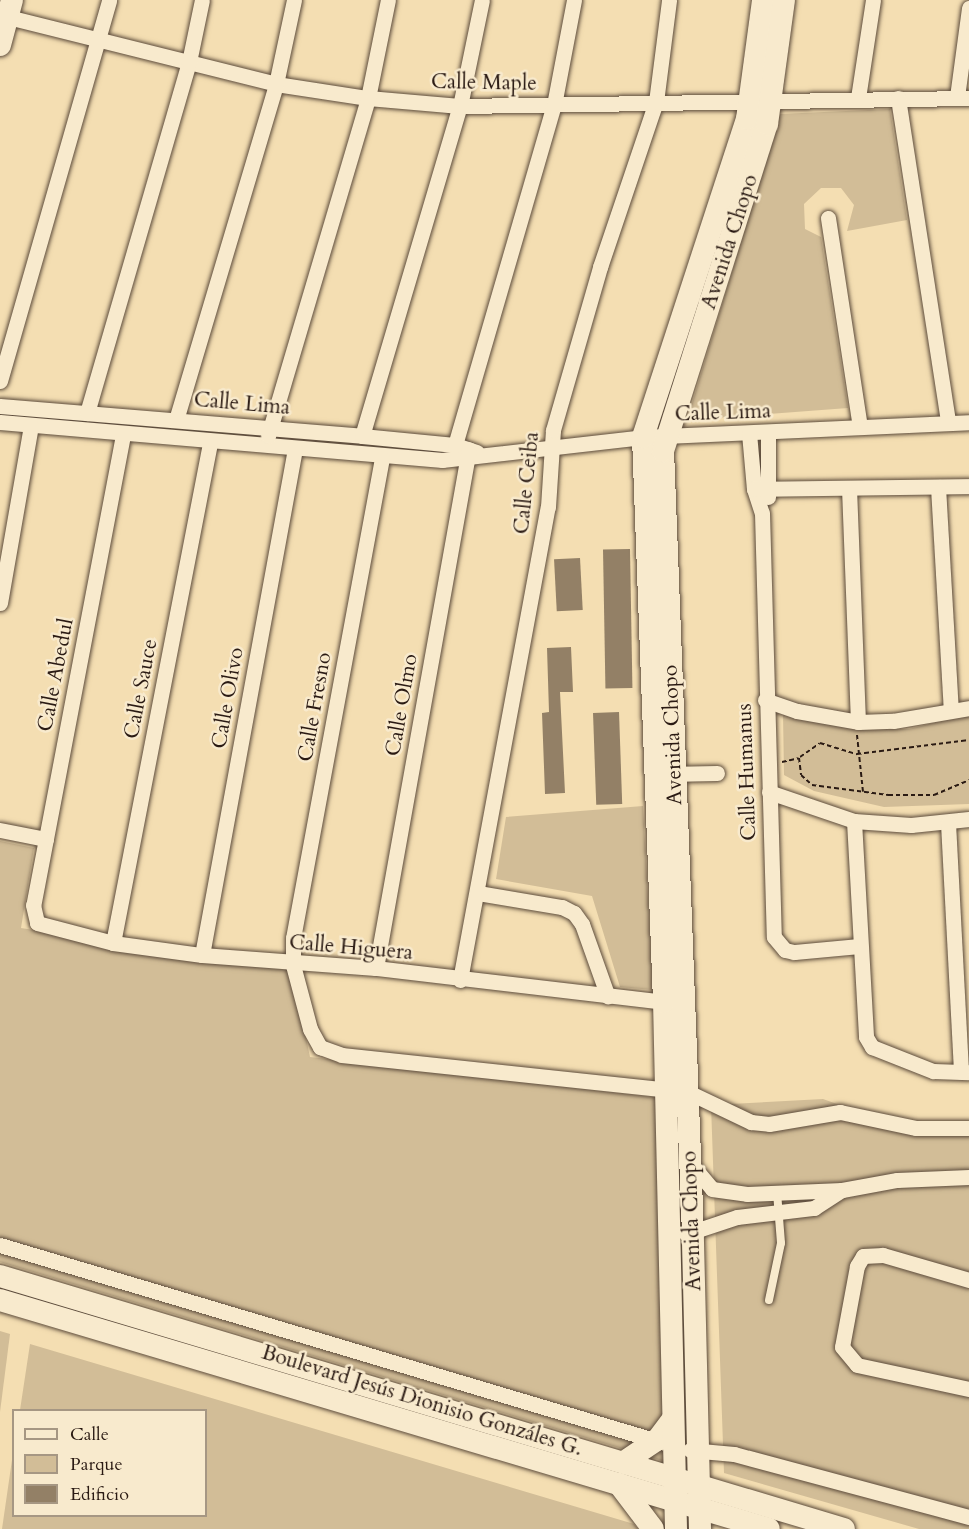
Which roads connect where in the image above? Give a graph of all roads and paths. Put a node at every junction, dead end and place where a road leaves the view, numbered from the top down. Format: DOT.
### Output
graph roads {
  1 [pos="109,0"];
  2 [pos="202,0"];
  3 [pos="294,0"];
  4 [pos="388,0"];
  5 [pos="482,0"];
  6 [pos="574,0"];
  7 [pos="669,0"];
  8 [pos="763,0"];
  9 [pos="784,0"];
  10 [pos="873,0"];
  11 [pos="10,8"];
  12 [pos="969,8"];
  13 [pos="100,40"];
  14 [pos="0,45"];
  15 [pos="189,62"];
  16 [pos="276,84"];
  17 [pos="963,97"];
  18 [pos="368,98"];
  19 [pos="858,98"];
  20 [pos="898,98"];
  21 [pos="760,99"];
  22 [pos="656,102"];
  23 [pos="554,105"];
  24 [pos="460,106"];
  25 [pos="828,218"];
  26 [pos="0,381"];
  27 [pos="0,406"];
  28 [pos="87,412"];
  29 [pos="176,420"];
  30 [pos="0,422"];
  31 [pos="948,422"];
  32 [pos="969,422"];
  33 [pos="31,426"];
  34 [pos="860,426"];
  35 [pos="269,428"];
  36 [pos="768,432"];
  37 [pos="749,433"];
  38 [pos="123,435"];
  39 [pos="362,436"];
  40 [pos="666,436"];
  41 [pos="643,437"];
  42 [pos="210,443"];
  43 [pos="552,445"];
  44 [pos="266,447"];
  45 [pos="295,449"];
  46 [pos="468,451"];
  47 [pos="382,458"];
  48 [pos="969,486"];
  49 [pos="938,487"];
  50 [pos="849,488"];
  51 [pos="754,489"];
  52 [pos="771,489"];
  53 [pos="762,513"];
  54 [pos="0,603"];
  55 [pos="765,700"];
  56 [pos="969,708"];
  57 [pos="951,710"];
  58 [pos="858,722"];
  59 [pos="969,740"];
  60 [pos="857,754"];
  61 [pos="799,758"];
  62 [pos="767,766"];
  63 [pos="717,773"];
  64 [pos="664,774"];
  65 [pos="969,780"];
  66 [pos="769,792"];
  67 [pos="863,792"];
  68 [pos="969,819"];
  69 [pos="854,820"];
  70 [pos="948,823"];
  71 [pos="0,830"];
  72 [pos="46,839"];
  73 [pos="478,893"];
  74 [pos="38,923"];
  75 [pos="113,943"];
  76 [pos="860,946"];
  77 [pos="202,955"];
  78 [pos="293,965"];
  79 [pos="376,968"];
  80 [pos="460,980"];
  81 [pos="608,997"];
  82 [pos="664,1002"];
  83 [pos="965,1072"];
  84 [pos="665,1089"];
  85 [pos="688,1092"];
  86 [pos="969,1128"];
  87 [pos="690,1161"];
  88 [pos="969,1177"];
  89 [pos="842,1190"];
  90 [pos="777,1192"];
  91 [pos="780,1212"];
  92 [pos="670,1234"];
  93 [pos="693,1234"];
  94 [pos="0,1245"];
  95 [pos="0,1276"];
  96 [pos="969,1280"];
  97 [pos="0,1300"];
  98 [pos="769,1300"];
  99 [pos="969,1389"];
  100 [pos="665,1444"];
  101 [pos="698,1452"];
  102 [pos="624,1462"];
  103 [pos="619,1484"];
  104 [pos="675,1491"];
  105 [pos="699,1508"];
  106 [pos="969,1516"];
  107 [pos="653,1529"];
  108 [pos="676,1529"];
  109 [pos="769,1529"];
  110 [pos="844,1529"];
  1 -- 13 [label="street"];
  2 -- 15 [label="street"];
  3 -- 16 [label="street"];
  4 -- 18 [label="street"];
  5 -- 24 [label="street"];
  6 -- 23 [label="street, Calle Olmo"];
  7 -- 22 [label="street, Calle Ceiba"];
  8 -- 21 [label="street, Avenida Chopo"];
  9 -- 21 [label="street, Avenida Chopo"];
  10 -- 19 [label="street"];
  11 -- 13 [label="street, Calle Maple"];
  11 -- 14 [label="street"];
  12 -- 17 [label="street"];
  13 -- 15 [label="street, Calle Maple"];
  13 -- 26 [label="street"];
  15 -- 16 [label="street, Calle Maple"];
  15 -- 28 [label="street"];
  16 -- 18 [label="street, Calle Maple"];
  16 -- 29 [label="street"];
  17 -- 20 [label="street, Calle Maple"];
  18 -- 24 [label="street, Calle Maple"];
  18 -- 35 [label="street"];
  19 -- 20 [label="street, Calle Maple"];
  19 -- 21 [label="street, Calle Maple"];
  20 -- 31 [label="street"];
  21 -- 22 [label="street, Calle Maple"];
  21 -- 40 [label="street, Avenida Chopo"];
  21 -- 41 [label="street, Avenida Chopo"];
  22 -- 23 [label="street, Calle Maple"];
  22 -- 43 [label="street, Calle Ceiba"];
  23 -- 24 [label="street, Calle Maple"];
  23 -- 46 [label="street, Calle Olmo"];
  24 -- 39 [label="street"];
  25 -- 34 [label="street"];
  27 -- 28 [label="street, Calle Lima"];
  28 -- 29 [label="street, Calle Lima"];
  29 -- 35 [label="street, Calle Lima"];
  30 -- 33 [label="street, Calle Lima"];
  31 -- 32 [label="street, Calle Lima"];
  31 -- 34 [label="street, Calle Lima"];
  33 -- 38 [label="street, Calle Lima"];
  33 -- 54 [label="street"];
  34 -- 36 [label="street, Calle Lima"];
  35 -- 39 [label="street, Calle Lima"];
  35 -- 44 [label="street"];
  36 -- 37 [label="street, Calle Lima"];
  36 -- 52 [label="street, Calle Humanus"];
  37 -- 40 [label="street, Calle Lima"];
  37 -- 51 [label="street, Calle Humanus"];
  38 -- 42 [label="street, Calle Lima"];
  38 -- 72 [label="street, Calle Abedul"];
  39 -- 46 [label="street, Calle Lima"];
  40 -- 41 [label="street, Calle Lima"];
  40 -- 64 [label="street, Avenida Chopo"];
  41 -- 43 [label="street, Calle Lima"];
  41 -- 64 [label="street, Avenida Chopo"];
  42 -- 44 [label="street, Calle Lima"];
  42 -- 75 [label="street, Calle Sauce"];
  43 -- 46 [label="street, Calle Lima"];
  43 -- 73 [label="street, Calle Ceiba"];
  44 -- 45 [label="street, Calle Lima"];
  45 -- 47 [label="street, Calle Lima"];
  45 -- 77 [label="street, Calle Olivo"];
  46 -- 47 [label="street, Calle Lima"];
  46 -- 79 [label="street, Calle Olmo"];
  47 -- 78 [label="street, Calle Fresno"];
  48 -- 49 [label="street"];
  49 -- 50 [label="street"];
  49 -- 57 [label="street"];
  50 -- 52 [label="street"];
  50 -- 58 [label="street"];
  51 -- 52 [label="street"];
  51 -- 53 [label="street, Calle Humanus"];
  52 -- 53 [label="street, Calle Humanus"];
  53 -- 55 [label="street, Calle Humanus"];
  55 -- 58 [label="street"];
  55 -- 62 [label="street, Calle Humanus"];
  56 -- 57 [label="street"];
  57 -- 58 [label="street"];
  58 -- 60 [label="path"];
  59 -- 60 [label="path"];
  60 -- 61 [label="path"];
  60 -- 67 [label="path"];
  61 -- 62 [label="path"];
  61 -- 67 [label="path"];
  62 -- 66 [label="street, Calle Humanus"];
  63 -- 64 [label="street"];
  64 -- 82 [label="street, Avenida Chopo"];
  64 -- 85 [label="street, Avenida Chopo"];
  65 -- 67 [label="path"];
  66 -- 69 [label="street"];
  66 -- 76 [label="street, Calle Humanus"];
  68 -- 70 [label="street"];
  69 -- 70 [label="street"];
  69 -- 76 [label="street"];
  70 -- 83 [label="street"];
  71 -- 72 [label="street"];
  72 -- 74 [label="street, Calle Abedul"];
  73 -- 80 [label="street, Calle Ceiba"];
  73 -- 81 [label="street"];
  74 -- 75 [label="street, Calle Higuera"];
  75 -- 77 [label="street, Calle Higuera"];
  76 -- 83 [label="street"];
  77 -- 78 [label="street, Calle Higuera"];
  78 -- 79 [label="street, Calle Higuera"];
  78 -- 84 [label="street, Calle Fresno"];
  79 -- 80 [label="street, Calle Higuera"];
  80 -- 81 [label="street, Calle Higuera"];
  81 -- 82 [label="street, Calle Higuera"];
  82 -- 84 [label="street, Avenida Chopo"];
  84 -- 85 [label="street, Calle Fresno"];
  84 -- 92 [label="street, Avenida Chopo"];
  85 -- 86 [label="street, Calle Fresno"];
  85 -- 87 [label="street, Avenida Chopo"];
  87 -- 90 [label="street"];
  87 -- 93 [label="street, Avenida Chopo"];
  88 -- 89 [label="street"];
  89 -- 90 [label="street"];
  89 -- 91 [label="street"];
  90 -- 91 [label="lane"];
  91 -- 93 [label="street"];
  91 -- 98 [label="lane"];
  92 -- 93 [label="street"];
  92 -- 100 [label="street, Avenida Chopo"];
  93 -- 101 [label="street, Avenida Chopo"];
  94 -- 100 [label="street"];
  95 -- 102 [label="street, Boulevard Jesús Dionisio Gonzáles G."];
  96 -- 99 [label="street"];
  97 -- 103 [label="street, Boulevard Jesús Dionisio Gonzáles G."];
  100 -- 101 [label="street"];
  100 -- 102 [label="street"];
  100 -- 104 [label="street, Avenida Chopo"];
  101 -- 105 [label="street, Avenida Chopo"];
  101 -- 106 [label="street"];
  102 -- 104 [label="street, Boulevard Jesús Dionisio Gonzáles G."];
  103 -- 104 [label="street, Boulevard Jesús Dionisio Gonzáles G."];
  103 -- 107 [label="street"];
  104 -- 105 [label="street, Boulevard Jesús Dionisio Gonzáles G."];
  104 -- 108 [label="street, Avenida Chopo"];
  105 -- 109 [label="street, Boulevard Jesús Dionisio Gonzáles G."];
  105 -- 110 [label="street, Boulevard Jesús Dionisio Gonzáles G."];
}
